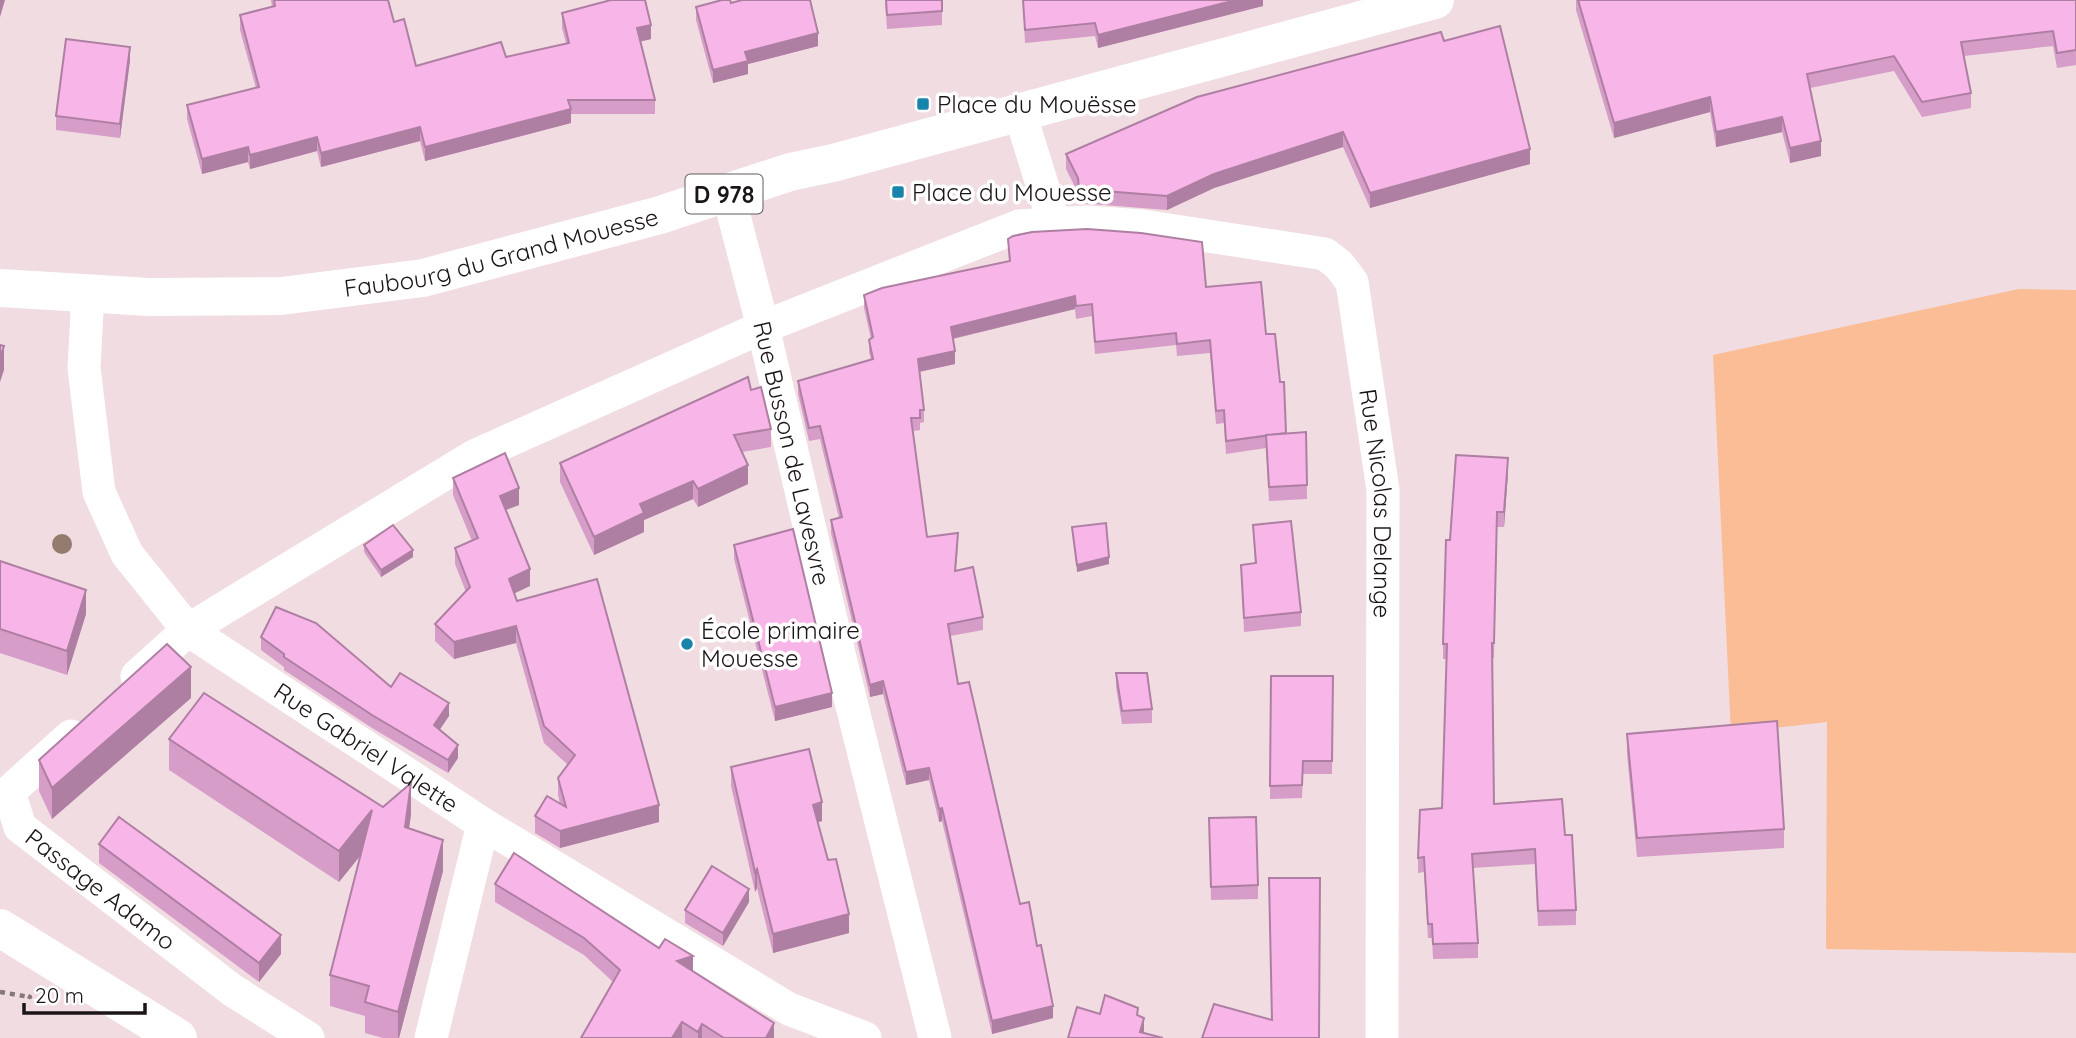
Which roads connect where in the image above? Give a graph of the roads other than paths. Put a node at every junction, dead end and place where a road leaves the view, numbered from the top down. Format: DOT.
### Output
graph roads {
  1 [pos="1434,0"];
  2 [pos="1020,113"];
  3 [pos="727,193"];
  4 [pos="1054,223"];
  5 [pos="0,288"];
  6 [pos="88,293"];
  7 [pos="763,327"];
  8 [pos="188,630"];
  9 [pos="118,693"];
  10 [pos="89,720"];
  11 [pos="483,824"];
  12 [pos="4,928"];
  13 [pos="177,1038"];
  14 [pos="308,1038"];
  15 [pos="431,1038"];
  16 [pos="865,1038"];
  17 [pos="935,1038"];
  18 [pos="1382,1038"];
  1 -- 2 [label="main road, Faubourg du Grand Mouesse / D 978"];
  2 -- 3 [label="main road, Faubourg du Grand Mouesse / D 978"];
  2 -- 4 [label="street"];
  3 -- 6 [label="main road, Faubourg du Grand Mouesse / D 978"];
  3 -- 7 [label="street, Rue Busson de Lavesvre"];
  4 -- 7 [label="street"];
  4 -- 18 [label="street, Rue Nicolas Delange"];
  5 -- 6 [label="main road, Faubourg du Grand Mouesse / D 978"];
  6 -- 8 [label="street, Rue Gabriel Valette"];
  7 -- 8 [label="street"];
  7 -- 17 [label="street, Rue Busson de Lavesvre"];
  8 -- 9 [label="street"];
  8 -- 11 [label="street, Rue Gabriel Valette"];
  10 -- 14 [label="street, Passage Adamo"];
  11 -- 15 [label="street"];
  11 -- 16 [label="street, Rue Gabriel Valette"];
  12 -- 13 [label="main road"];
}
